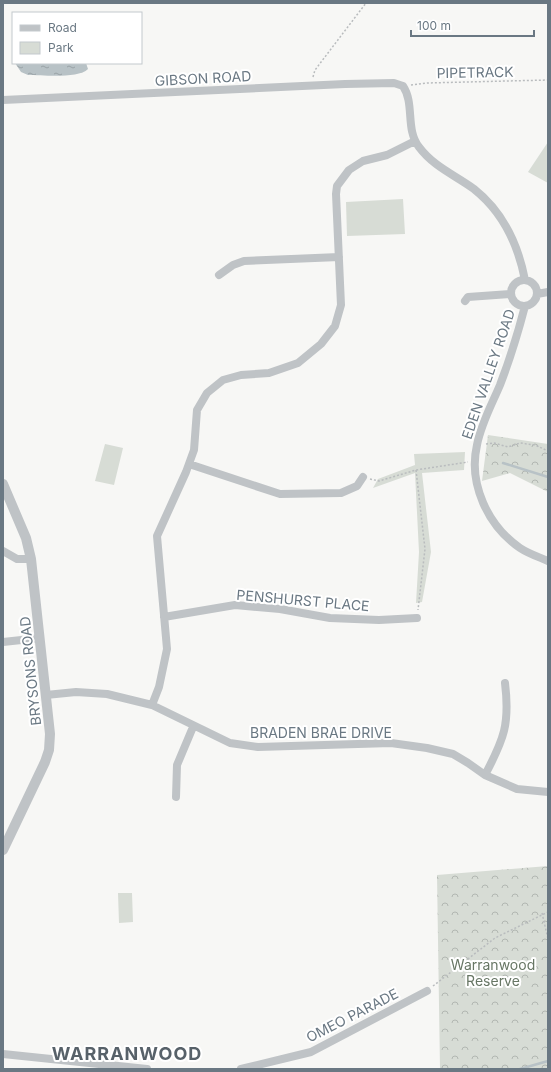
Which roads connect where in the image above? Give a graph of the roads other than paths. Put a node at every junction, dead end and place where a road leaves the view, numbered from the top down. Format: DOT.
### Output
graph roads {
  1 [pos="3,100"];
  2 [pos="415,141"];
  3 [pos="339,257"];
  4 [pos="219,275"];
  5 [pos="525,280"];
  6 [pos="548,292"];
  7 [pos="511,294"];
  8 [pos="537,294"];
  9 [pos="466,297"];
  10 [pos="525,306"];
  11 [pos="189,464"];
  12 [pos="362,477"];
  13 [pos="3,484"];
  14 [pos="3,551"];
  15 [pos="31,559"];
  16 [pos="548,561"];
  17 [pos="164,617"];
  18 [pos="417,618"];
  19 [pos="40,638"];
  20 [pos="3,642"];
  21 [pos="505,683"];
  22 [pos="46,695"];
  23 [pos="152,705"];
  24 [pos="193,726"];
  25 [pos="485,775"];
  26 [pos="548,792"];
  27 [pos="176,797"];
  28 [pos="3,850"];
  29 [pos="426,991"];
  30 [pos="3,1054"];
  31 [pos="147,1069"];
  32 [pos="241,1069"];
  1 -- 2 [label="street, GIBSON ROAD"];
  2 -- 3 [label="street"];
  2 -- 5 [label="street"];
  3 -- 4 [label="street"];
  3 -- 11 [label="street"];
  5 -- 7 [label="street, EDEN VALLEY ROAD"];
  5 -- 8 [label="street"];
  6 -- 8 [label="street"];
  7 -- 9 [label="street"];
  7 -- 10 [label="street, EDEN VALLEY ROAD"];
  8 -- 10 [label="street, EDEN VALLEY ROAD"];
  10 -- 16 [label="street, EDEN VALLEY ROAD"];
  11 -- 12 [label="street"];
  11 -- 17 [label="street"];
  13 -- 15 [label="street, BRYSONS ROAD"];
  14 -- 15 [label="street"];
  15 -- 19 [label="street, BRYSONS ROAD"];
  17 -- 18 [label="street, PENSHURST PLACE"];
  17 -- 23 [label="street"];
  19 -- 20 [label="street"];
  19 -- 22 [label="street, BRYSONS ROAD"];
  21 -- 25 [label="street"];
  22 -- 23 [label="street, BRADEN BRAE DRIVE"];
  22 -- 28 [label="street, BRYSONS ROAD"];
  23 -- 24 [label="street, BRADEN BRAE DRIVE"];
  24 -- 25 [label="street, BRADEN BRAE DRIVE"];
  24 -- 27 [label="street"];
  25 -- 26 [label="street, BRADEN BRAE DRIVE"];
  29 -- 32 [label="street, OMEO PARADE"];
  30 -- 31 [label="street"];
}
